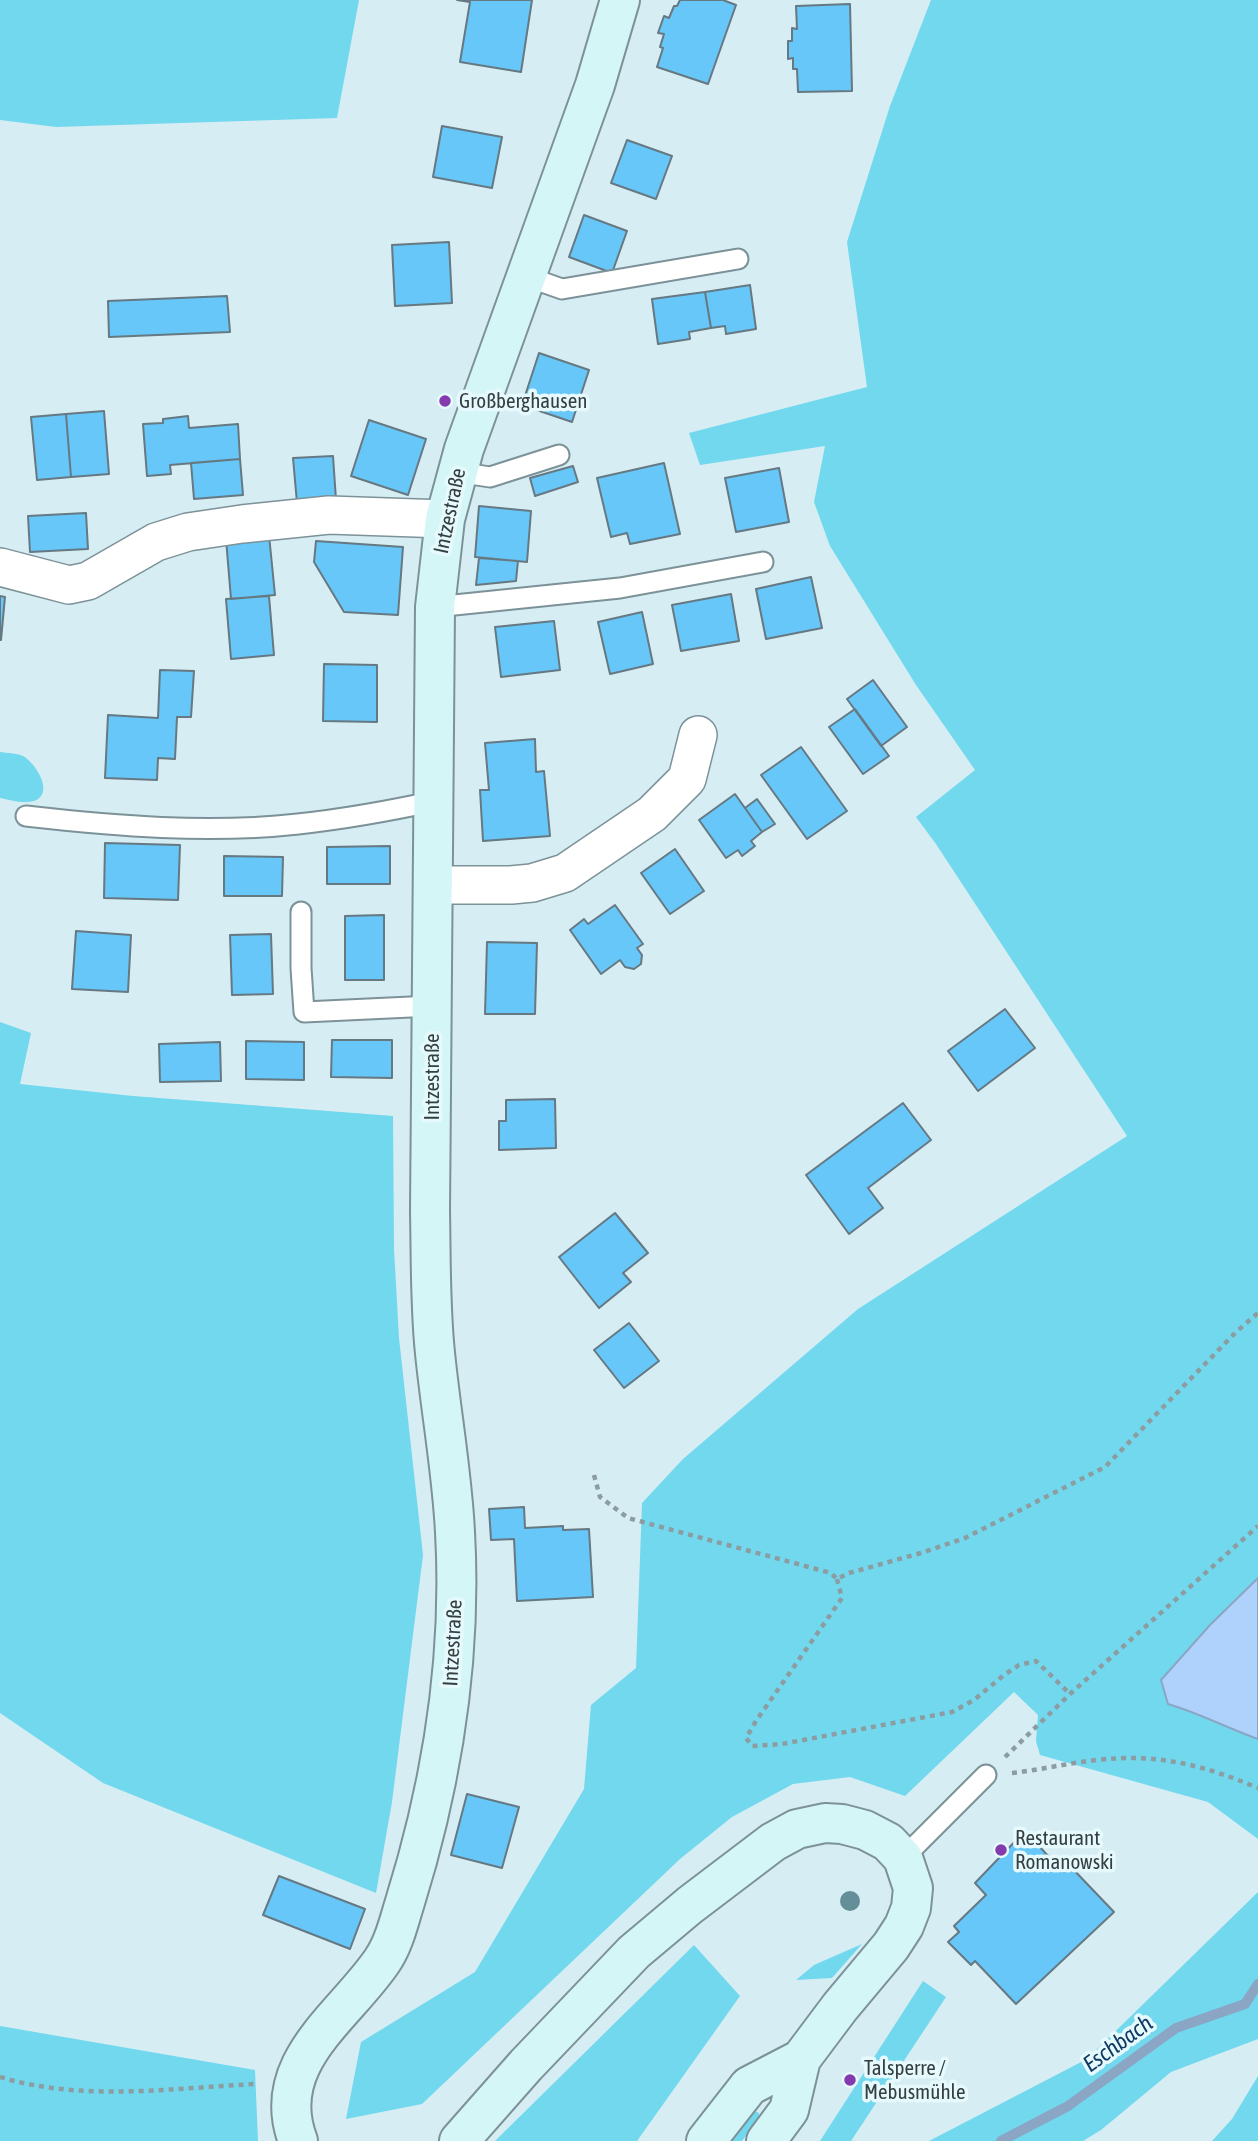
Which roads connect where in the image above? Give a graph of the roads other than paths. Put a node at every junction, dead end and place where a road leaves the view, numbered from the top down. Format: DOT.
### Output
graph roads {
  1 [pos="620,0"];
  2 [pos="738,259"];
  3 [pos="525,276"];
  4 [pos="559,456"];
  5 [pos="457,472"];
  6 [pos="445,519"];
  7 [pos="764,562"];
  8 [pos="0,567"];
  9 [pos="435,607"];
  10 [pos="698,735"];
  11 [pos="435,801"];
  12 [pos="26,816"];
  13 [pos="433,885"];
  14 [pos="301,912"];
  15 [pos="432,1006"];
  16 [pos="986,1775"];
  17 [pos="903,1858"];
  18 [pos="801,2059"];
  19 [pos="298,2141"];
  20 [pos="459,2141"];
  21 [pos="706,2141"];
  22 [pos="766,2141"];
  1 -- 3 [label="main road, Intzestraße"];
  2 -- 3 [label="lane"];
  3 -- 5 [label="main road, Intzestraße"];
  4 -- 5 [label="lane"];
  5 -- 6 [label="main road, Intzestraße"];
  6 -- 8 [label="street"];
  6 -- 9 [label="main road, Intzestraße"];
  7 -- 9 [label="lane"];
  9 -- 11 [label="main road, Intzestraße"];
  10 -- 13 [label="street"];
  11 -- 12 [label="lane"];
  11 -- 13 [label="main road, Intzestraße"];
  13 -- 15 [label="main road, Intzestraße"];
  14 -- 15 [label="lane"];
  15 -- 19 [label="main road, Intzestraße"];
  16 -- 17 [label="lane"];
  17 -- 18 [label="main road"];
  17 -- 20 [label="main road"];
  18 -- 21 [label="main road"];
  18 -- 22 [label="main road"];
}
